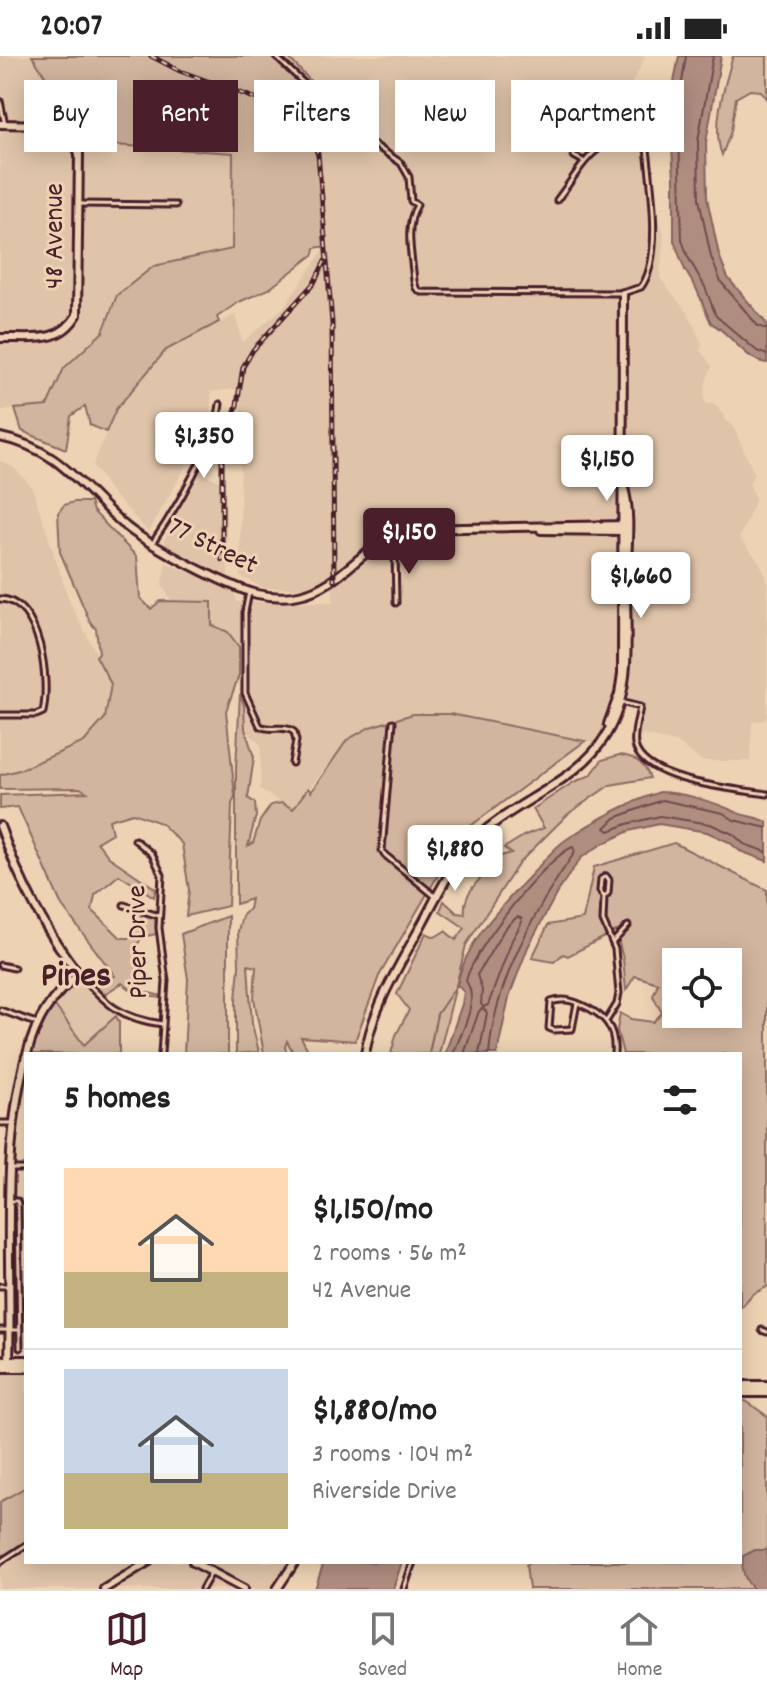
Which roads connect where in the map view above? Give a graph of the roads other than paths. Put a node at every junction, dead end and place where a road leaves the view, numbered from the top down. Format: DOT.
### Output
graph roads {
  1 [pos="275,56"];
  2 [pos="0,101"];
  3 [pos="2,124"];
  4 [pos="574,152"];
  5 [pos="593,152"];
  6 [pos="647,152"];
  7 [pos="585,162"];
  8 [pos="557,200"];
  9 [pos="79,204"];
  10 [pos="176,205"];
  11 [pos="623,293"];
  12 [pos="0,338"];
  13 [pos="220,404"];
  14 [pos="0,437"];
  15 [pos="624,528"];
  16 [pos="391,535"];
  17 [pos="152,544"];
  18 [pos="249,592"];
  19 [pos="0,599"];
  20 [pos="396,603"];
  21 [pos="619,702"];
  22 [pos="0,715"];
  23 [pos="393,722"];
  24 [pos="292,763"];
  25 [pos="767,794"];
  26 [pos="0,826"];
  27 [pos="135,840"];
  28 [pos="436,897"];
  29 [pos="604,897"];
  30 [pos="124,905"];
  31 [pos="159,916"];
  32 [pos="628,926"];
  33 [pos="613,942"];
  34 [pos="0,965"];
  35 [pos="14,968"];
  36 [pos="79,974"];
  37 [pos="577,1003"];
  38 [pos="0,1010"];
  39 [pos="607,1020"];
  40 [pos="36,1023"];
  41 [pos="162,1024"];
  42 [pos="27,1052"];
  43 [pos="161,1052"];
  44 [pos="366,1052"];
  45 [pos="614,1052"];
  46 [pos="24,1065"];
  47 [pos="0,1123"];
  48 [pos="13,1123"];
  49 [pos="0,1169"];
  50 [pos="9,1169"];
  51 [pos="24,1169"];
  52 [pos="8,1201"];
  53 [pos="4,1286"];
  54 [pos="0,1330"];
  55 [pos="9,1330"];
  56 [pos="18,1330"];
  57 [pos="20,1348"];
  58 [pos="24,1361"];
  59 [pos="4,1364"];
  60 [pos="24,1367"];
  61 [pos="742,1386"];
  62 [pos="767,1386"];
  63 [pos="742,1392"];
  64 [pos="767,1392"];
  65 [pos="24,1546"];
  66 [pos="0,1562"];
  67 [pos="145,1564"];
  68 [pos="196,1564"];
  69 [pos="294,1564"];
  70 [pos="412,1564"];
  71 [pos="211,1573"];
  72 [pos="104,1589"];
  73 [pos="202,1589"];
  74 [pos="244,1589"];
  75 [pos="277,1589"];
  76 [pos="404,1589"];
  1 -- 11 [label="street"];
  2 -- 3 [label="street"];
  3 -- 9 [label="main road, 48 Avenue"];
  4 -- 7 [label="street"];
  5 -- 7 [label="street"];
  6 -- 11 [label="street"];
  7 -- 8 [label="street"];
  9 -- 10 [label="street"];
  9 -- 12 [label="main road, 48 Avenue"];
  11 -- 15 [label="main road"];
  13 -- 17 [label="street"];
  14 -- 17 [label="main road, 77 Street"];
  15 -- 16 [label="main road, 77 Street"];
  15 -- 21 [label="main road"];
  16 -- 18 [label="main road, 77 Street"];
  16 -- 20 [label="street"];
  17 -- 18 [label="main road, 77 Street"];
  18 -- 24 [label="street"];
  19 -- 22 [label="street"];
  21 -- 25 [label="street"];
  21 -- 28 [label="main road"];
  23 -- 28 [label="street"];
  26 -- 36 [label="main road"];
  27 -- 31 [label="street, Piper Drive"];
  28 -- 44 [label="main road"];
  29 -- 29 [label="street"];
  29 -- 33 [label="street"];
  30 -- 31 [label="street"];
  31 -- 41 [label="street, Piper Drive"];
  32 -- 33 [label="street"];
  33 -- 39 [label="street"];
  34 -- 35 [label="street"];
  36 -- 40 [label="main road"];
  36 -- 41 [label="street"];
  37 -- 37 [label="street"];
  37 -- 39 [label="street"];
  38 -- 40 [label="street"];
  39 -- 45 [label="street"];
  40 -- 42 [label="main road"];
  41 -- 43 [label="street, Piper Drive"];
  46 -- 48 [label="main road"];
  47 -- 48 [label="street"];
  48 -- 50 [label="main road"];
  49 -- 50 [label="main road"];
  50 -- 51 [label="street"];
  50 -- 52 [label="main road"];
  52 -- 53 [label="main road"];
  52 -- 56 [label="street"];
  53 -- 55 [label="main road"];
  54 -- 55 [label="street"];
  55 -- 56 [label="street"];
  55 -- 59 [label="main road"];
  56 -- 57 [label="street"];
  58 -- 59 [label="main road"];
  59 -- 60 [label="main road"];
  61 -- 62 [label="main road"];
  63 -- 64 [label="main road"];
  65 -- 66 [label="street"];
  67 -- 72 [label="main road"];
  68 -- 71 [label="main road"];
  69 -- 75 [label="main road"];
  70 -- 76 [label="street"];
  71 -- 73 [label="street"];
  71 -- 74 [label="main road"];
}
